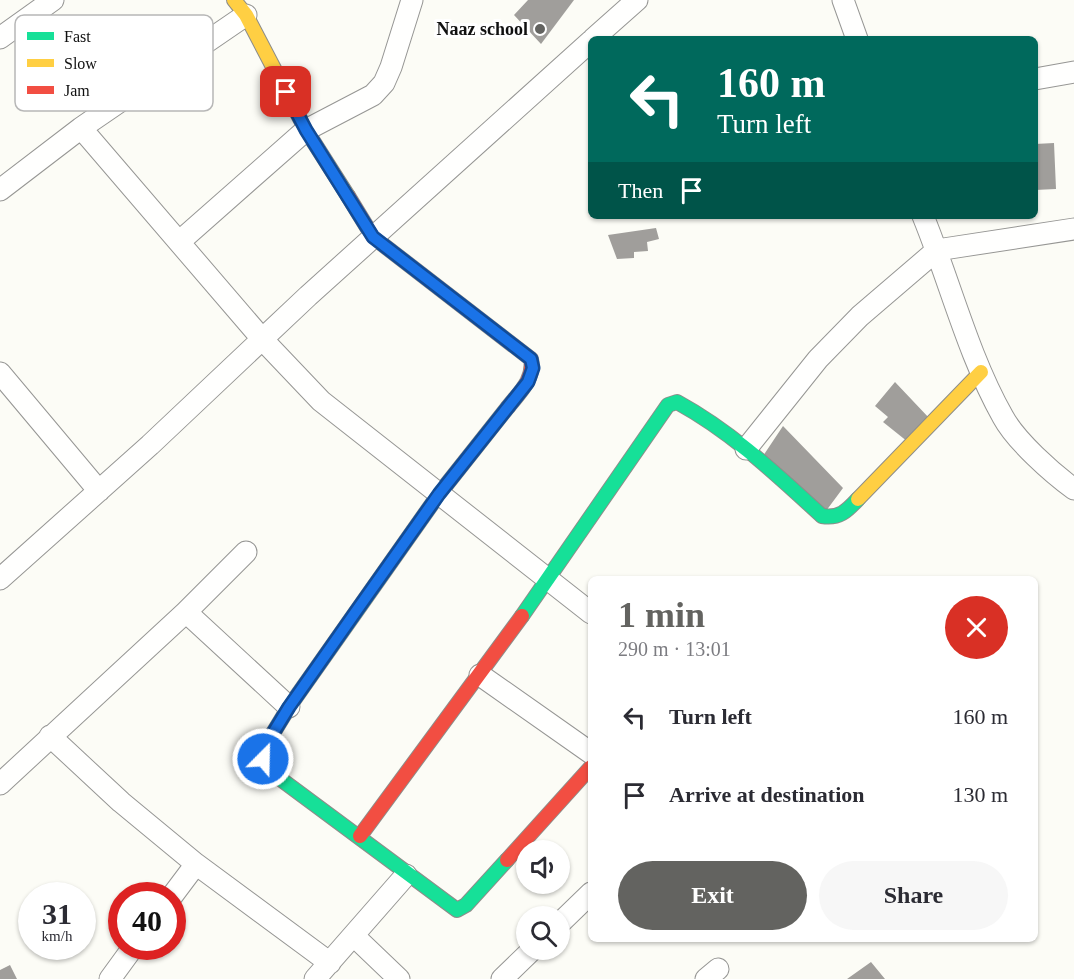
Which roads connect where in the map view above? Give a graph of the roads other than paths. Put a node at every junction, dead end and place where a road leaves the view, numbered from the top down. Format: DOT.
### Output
graph roads {
  1 [pos="412,0"];
  2 [pos="637,0"];
  3 [pos="843,0"];
  4 [pos="47,2"];
  5 [pos="240,7"];
  6 [pos="30,15"];
  7 [pos="15,27"];
  8 [pos="213,28"];
  9 [pos="596,36"];
  10 [pos="856,36"];
  11 [pos="0,38"];
  12 [pos="588,44"];
  13 [pos="1074,72"];
  14 [pos="1038,79"];
  15 [pos="103,111"];
  16 [pos="81,128"];
  17 [pos="306,130"];
  18 [pos="0,190"];
  19 [pos="924,219"];
  20 [pos="1074,229"];
  21 [pos="373,237"];
  22 [pos="179,242"];
  23 [pos="937,250"];
  24 [pos="263,340"];
  25 [pos="981,372"];
  26 [pos="0,373"];
  27 [pos="746,449"];
  28 [pos="1074,489"];
  29 [pos="99,490"];
  30 [pos="439,494"];
  31 [pos="246,552"];
  32 [pos="3,572"];
  33 [pos="550,579"];
  34 [pos="588,611"];
  35 [pos="186,612"];
  36 [pos="480,675"];
  37 [pos="289,707"];
  38 [pos="50,736"];
  39 [pos="588,751"];
  40 [pos="588,770"];
  41 [pos="0,784"];
  42 [pos="360,836"];
  43 [pos="196,864"];
  44 [pos="406,875"];
  45 [pos="182,882"];
  46 [pos="588,895"];
  47 [pos="570,913"];
  48 [pos="354,936"];
  49 [pos="124,960"];
  50 [pos="522,960"];
  51 [pos="330,963"];
  52 [pos="110,979"];
  53 [pos="315,979"];
  54 [pos="399,979"];
  55 [pos="502,979"];
  1 -- 17 [label="street"];
  2 -- 9 [label="street"];
  3 -- 10 [label="street"];
  4 -- 6 [label="street"];
  5 -- 8 [label="street"];
  5 -- 17 [label="street"];
  7 -- 11 [label="street"];
  12 -- 21 [label="street"];
  13 -- 14 [label="street"];
  15 -- 16 [label="street"];
  16 -- 18 [label="street"];
  16 -- 22 [label="street"];
  17 -- 21 [label="street"];
  17 -- 22 [label="street"];
  19 -- 23 [label="street"];
  20 -- 23 [label="street"];
  21 -- 24 [label="street"];
  21 -- 30 [label="street"];
  22 -- 24 [label="street"];
  23 -- 25 [label="street"];
  23 -- 27 [label="street"];
  24 -- 29 [label="street"];
  24 -- 30 [label="street"];
  25 -- 27 [label="street"];
  25 -- 28 [label="street"];
  26 -- 29 [label="street"];
  27 -- 33 [label="street"];
  29 -- 32 [label="street"];
  30 -- 33 [label="street"];
  30 -- 37 [label="street"];
  31 -- 35 [label="street"];
  33 -- 34 [label="street"];
  33 -- 36 [label="street"];
  35 -- 37 [label="street"];
  35 -- 38 [label="street"];
  36 -- 39 [label="street"];
  36 -- 42 [label="street"];
  37 -- 42 [label="street"];
  38 -- 41 [label="street"];
  38 -- 43 [label="street"];
  40 -- 44 [label="street"];
  42 -- 44 [label="street"];
  43 -- 45 [label="street"];
  43 -- 51 [label="street"];
  44 -- 48 [label="street"];
  46 -- 47 [label="street"];
  48 -- 51 [label="street"];
  48 -- 54 [label="street"];
  49 -- 52 [label="street"];
  50 -- 55 [label="street"];
  51 -- 53 [label="street"];
}
